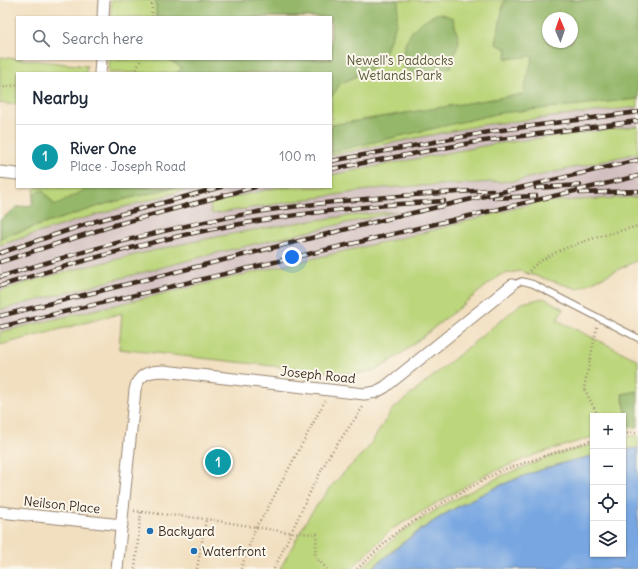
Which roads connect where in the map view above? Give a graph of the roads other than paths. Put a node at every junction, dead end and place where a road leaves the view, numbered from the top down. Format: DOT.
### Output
graph roads {
  1 [pos="104,0"];
  2 [pos="103,16"];
  3 [pos="101,60"];
  4 [pos="100,72"];
  5 [pos="0,172"];
  6 [pos="16,174"];
  7 [pos="512,285"];
  8 [pos="638,338"];
  9 [pos="0,512"];
  10 [pos="122,525"];
  11 [pos="117,569"];
  1 -- 2 [label="street"];
  3 -- 4 [label="street"];
  5 -- 6 [label="street"];
  7 -- 8 [label="lane, Joseph Road"];
  7 -- 10 [label="street, Joseph Road"];
  9 -- 10 [label="street, Neilson Place"];
  10 -- 11 [label="street, Joseph Road"];
}
